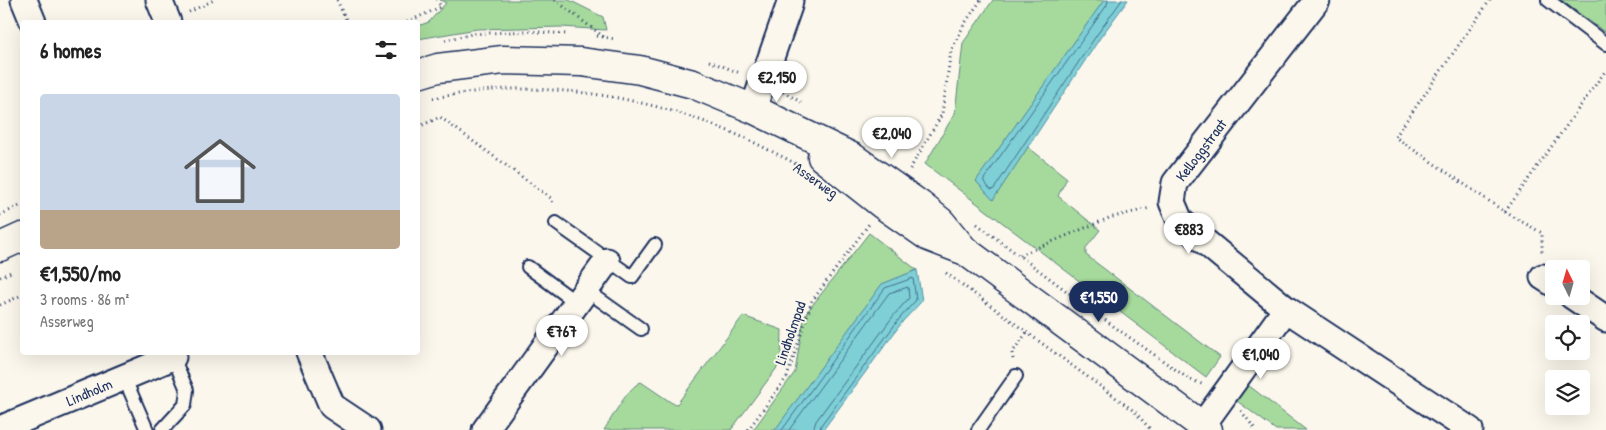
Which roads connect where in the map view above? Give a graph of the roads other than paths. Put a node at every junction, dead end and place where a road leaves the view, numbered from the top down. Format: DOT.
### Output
graph roads {
  1 [pos="24,0"];
  2 [pos="159,0"];
  3 [pos="790,0"];
  4 [pos="1317,0"];
  5 [pos="1548,0"];
  6 [pos="32,20"];
  7 [pos="167,20"];
  8 [pos="1606,44"];
  9 [pos="420,73"];
  10 [pos="753,109"];
  11 [pos="556,223"];
  12 [pos="20,238"];
  13 [pos="655,245"];
  14 [pos="0,247"];
  15 [pos="607,261"];
  16 [pos="528,267"];
  17 [pos="581,297"];
  18 [pos="1585,305"];
  19 [pos="1286,309"];
  20 [pos="1606,319"];
  21 [pos="641,329"];
  22 [pos="172,355"];
  23 [pos="310,355"];
  24 [pos="1016,376"];
  25 [pos="124,377"];
  26 [pos="0,429"];
  27 [pos="1203,429"];
  28 [pos="148,430"];
  29 [pos="162,430"];
  30 [pos="368,430"];
  31 [pos="485,430"];
  32 [pos="978,430"];
  33 [pos="1470,430"];
  1 -- 6 [label="street"];
  2 -- 7 [label="street"];
  3 -- 10 [label="street"];
  4 -- 19 [label="street, Kelloggstraat"];
  5 -- 8 [label="lane"];
  9 -- 10 [label="street, Asserweg"];
  10 -- 27 [label="street, Asserweg"];
  11 -- 15 [label="lane"];
  12 -- 14 [label="street"];
  13 -- 15 [label="lane"];
  15 -- 17 [label="street"];
  16 -- 17 [label="lane"];
  17 -- 21 [label="lane"];
  17 -- 31 [label="street"];
  18 -- 20 [label="street"];
  19 -- 27 [label="street"];
  19 -- 33 [label="street, Kelloggstraat"];
  22 -- 25 [label="street, Lindholm"];
  22 -- 29 [label="lane"];
  23 -- 30 [label="street"];
  24 -- 32 [label="lane"];
  25 -- 26 [label="street, Lindholm"];
  25 -- 28 [label="lane"];
}
